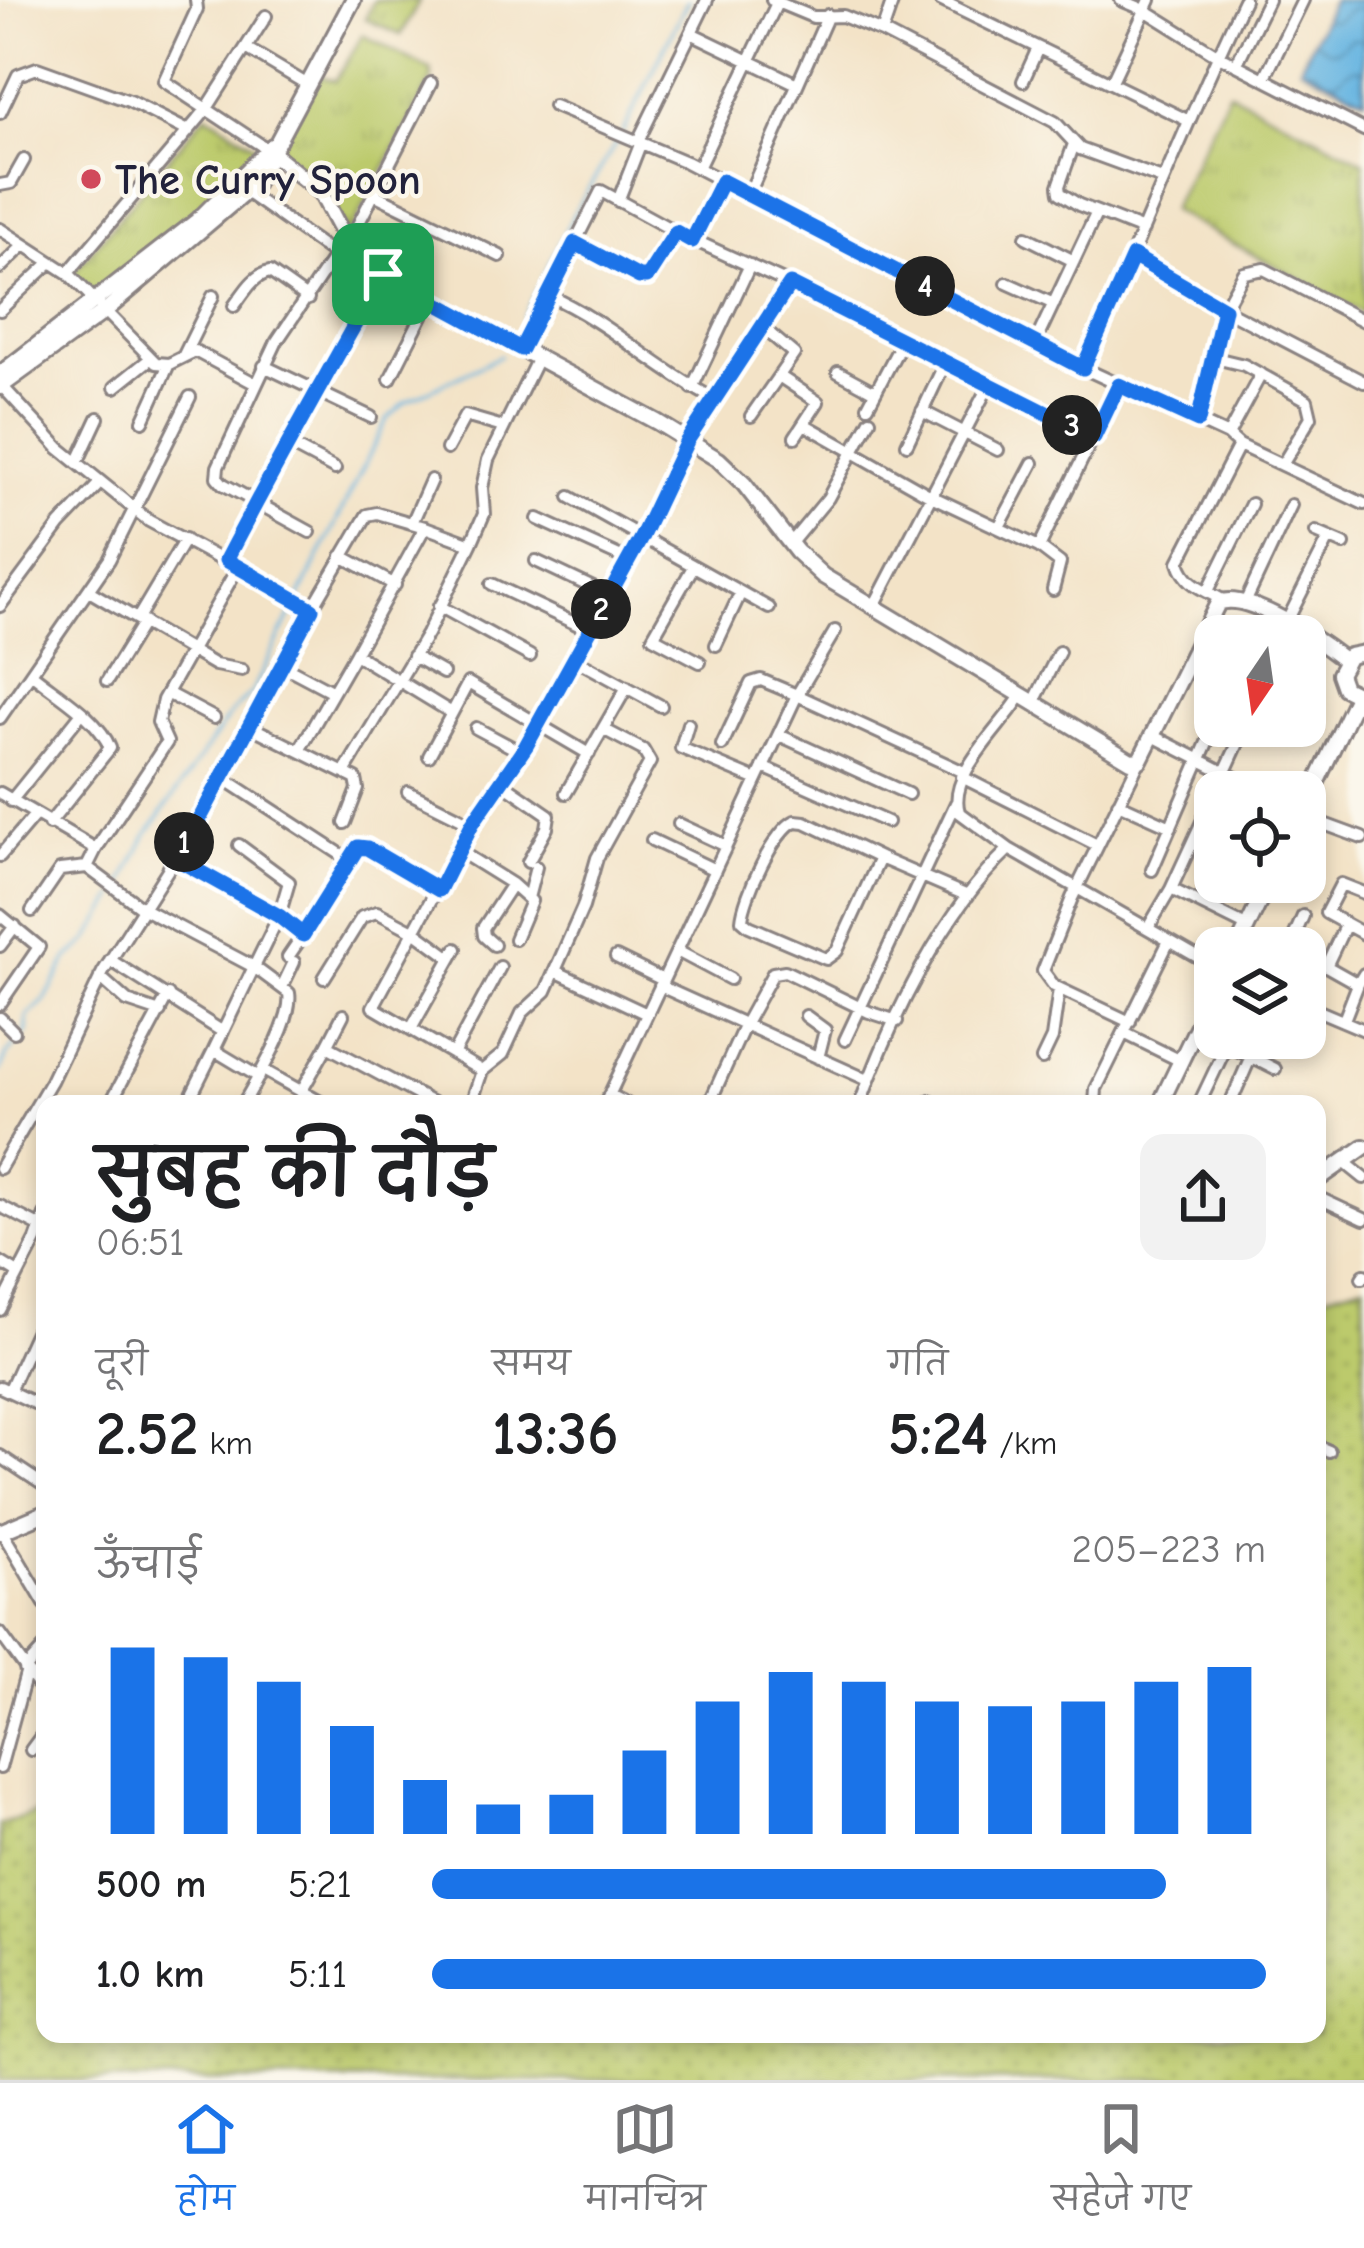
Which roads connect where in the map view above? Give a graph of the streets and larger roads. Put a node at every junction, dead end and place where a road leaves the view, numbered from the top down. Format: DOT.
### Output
graph roads {
  1 [pos="196,0"];
  2 [pos="353,0"];
  3 [pos="707,0"];
  4 [pos="893,0"];
  5 [pos="940,0"];
  6 [pos="1121,0"];
  7 [pos="1268,0"];
  8 [pos="1303,0"];
  9 [pos="774,1"];
  10 [pos="1242,1"];
  11 [pos="1148,5"];
  12 [pos="828,14"];
  13 [pos="266,16"];
  14 [pos="882,32"];
  15 [pos="691,33"];
  16 [pos="1038,48"];
  17 [pos="246,49"];
  18 [pos="1217,56"];
  19 [pos="749,61"];
  20 [pos="1236,65"];
  21 [pos="1264,79"];
  22 [pos="1023,80"];
  23 [pos="431,82"];
  24 [pos="1111,83"];
  25 [pos="797,84"];
  26 [pos="308,86"];
  27 [pos="3,98"];
  28 [pos="554,106"];
  29 [pos="206,110"];
  30 [pos="0,113"];
  31 [pos="1189,122"];
  32 [pos="1364,130"];
  33 [pos="188,131"];
  34 [pos="637,141"];
  35 [pos="1074,144"];
  36 [pos="272,148"];
  37 [pos="24,160"];
  38 [pos="698,168"];
  39 [pos="1162,179"];
  40 [pos="722,181"];
  41 [pos="0,185"];
  42 [pos="246,192"];
  43 [pos="374,194"];
  44 [pos="749,194"];
  45 [pos="618,201"];
  46 [pos="1097,212"];
  47 [pos="0,230"];
  48 [pos="1143,230"];
  49 [pos="676,232"];
  50 [pos="1025,237"];
  51 [pos="692,241"];
  52 [pos="575,243"];
  53 [pos="24,245"];
  54 [pos="341,249"];
  55 [pos="500,256"];
  56 [pos="1133,256"];
  57 [pos="1074,261"];
  58 [pos="51,262"];
  59 [pos="750,266"];
  60 [pos="0,268"];
  61 [pos="68,273"];
  62 [pos="383,274"];
  63 [pos="1007,283"];
  64 [pos="790,284"];
  65 [pos="548,295"];
  66 [pos="213,296"];
  67 [pos="308,299"];
  68 [pos="430,300"];
  69 [pos="1054,304"];
  70 [pos="234,306"];
  71 [pos="100,307"];
  72 [pos="1224,309"];
  73 [pos="0,310"];
  74 [pos="1364,321"];
  75 [pos="762,327"];
  76 [pos="902,342"];
  77 [pos="1035,343"];
  78 [pos="518,347"];
  79 [pos="184,355"];
  80 [pos="1211,357"];
  81 [pos="538,358"];
  82 [pos="150,359"];
  83 [pos="945,363"];
  84 [pos="169,364"];
  85 [pos="265,366"];
  86 [pos="1083,368"];
  87 [pos="838,372"];
  88 [pos="0,374"];
  89 [pos="1261,374"];
  90 [pos="779,376"];
  91 [pos="390,379"];
  92 [pos="1364,382"];
  93 [pos="256,384"];
  94 [pos="989,385"];
  95 [pos="1119,385"];
  96 [pos="1,386"];
  97 [pos="115,387"];
  98 [pos="317,388"];
  99 [pos="692,388"];
  100 [pos="875,392"];
  101 [pos="190,398"];
  102 [pos="714,399"];
  103 [pos="868,406"];
  104 [pos="922,411"];
  105 [pos="751,416"];
  106 [pos="371,417"];
  107 [pos="98,418"];
  108 [pos="870,420"];
  109 [pos="143,421"];
  110 [pos="1198,421"];
  111 [pos="804,424"];
  112 [pos="502,427"];
  113 [pos="964,432"];
  114 [pos="1228,435"];
  115 [pos="795,437"];
  116 [pos="1094,437"];
  117 [pos="687,441"];
  118 [pos="286,443"];
  119 [pos="907,444"];
  120 [pos="1239,445"];
  121 [pos="447,449"];
  122 [pos="998,450"];
  123 [pos="854,453"];
  124 [pos="76,463"];
  125 [pos="1033,463"];
  126 [pos="1282,465"];
  127 [pos="334,469"];
  128 [pos="431,480"];
  129 [pos="101,482"];
  130 [pos="931,496"];
  131 [pos="570,497"];
  132 [pos="256,501"];
  133 [pos="1251,504"];
  134 [pos="1364,504"];
  135 [pos="1292,505"];
  136 [pos="133,508"];
  137 [pos="538,519"];
  138 [pos="418,525"];
  139 [pos="999,527"];
  140 [pos="310,532"];
  141 [pos="1316,532"];
  142 [pos="641,538"];
  143 [pos="1329,538"];
  144 [pos="185,539"];
  145 [pos="471,544"];
  146 [pos="790,544"];
  147 [pos="1344,544"];
  148 [pos="1039,547"];
  149 [pos="342,556"];
  150 [pos="226,560"];
  151 [pos="628,560"];
  152 [pos="536,561"];
  153 [pos="693,567"];
  154 [pos="238,568"];
  155 [pos="395,584"];
  156 [pos="492,584"];
  157 [pos="1054,590"];
  158 [pos="88,591"];
  159 [pos="1208,591"];
  160 [pos="740,594"];
  161 [pos="608,595"];
  162 [pos="1224,601"];
  163 [pos="1245,603"];
  164 [pos="0,606"];
  165 [pos="306,606"];
  166 [pos="440,606"];
  167 [pos="770,608"];
  168 [pos="873,608"];
  169 [pos="1270,615"];
  170 [pos="1290,615"];
  171 [pos="141,620"];
  172 [pos="589,630"];
  173 [pos="835,631"];
  174 [pos="716,645"];
  175 [pos="1326,646"];
  176 [pos="194,651"];
  177 [pos="1059,652"];
  178 [pos="1364,652"];
  179 [pos="355,654"];
  180 [pos="412,656"];
  181 [pos="530,656"];
  182 [pos="574,658"];
  183 [pos="1344,660"];
  184 [pos="700,662"];
  185 [pos="1185,664"];
  186 [pos="282,665"];
  187 [pos="1194,667"];
  188 [pos="242,670"];
  189 [pos="31,673"];
  190 [pos="443,673"];
  191 [pos="400,679"];
  192 [pos="106,681"];
  193 [pos="627,687"];
  194 [pos="333,692"];
  195 [pos="167,693"];
  196 [pos="797,695"];
  197 [pos="1360,696"];
  198 [pos="1026,700"];
  199 [pos="662,706"];
  200 [pos="452,713"];
  201 [pos="81,714"];
  202 [pos="0,718"];
  203 [pos="214,718"];
  204 [pos="688,724"];
  205 [pos="537,725"];
  206 [pos="249,726"];
  207 [pos="476,728"];
  208 [pos="603,730"];
  209 [pos="779,735"];
  210 [pos="1151,736"];
  211 [pos="722,745"];
  212 [pos="1206,747"];
  213 [pos="300,749"];
  214 [pos="521,752"];
  215 [pos="589,754"];
  216 [pos="429,756"];
  217 [pos="1140,760"];
  218 [pos="1200,761"];
  219 [pos="764,767"];
  220 [pos="345,771"];
  221 [pos="1222,771"];
  222 [pos="1323,771"];
  223 [pos="963,774"];
  224 [pos="222,777"];
  225 [pos="758,780"];
  226 [pos="501,782"];
  227 [pos="407,792"];
  228 [pos="566,793"];
  229 [pos="908,794"];
  230 [pos="6,797"];
  231 [pos="956,803"];
  232 [pos="1118,803"];
  233 [pos="34,816"];
  234 [pos="887,822"];
  235 [pos="49,824"];
  236 [pos="345,824"];
  237 [pos="472,824"];
  238 [pos="679,824"];
  239 [pos="1326,825"];
  240 [pos="1171,827"];
  241 [pos="1362,838"];
  242 [pos="1194,839"];
  243 [pos="652,840"];
  244 [pos="239,845"];
  245 [pos="1097,845"];
  246 [pos="726,846"];
  247 [pos="96,849"];
  248 [pos="1009,849"];
  249 [pos="458,851"];
  250 [pos="0,856"];
  251 [pos="173,857"];
  252 [pos="880,858"];
  253 [pos="348,859"];
  254 [pos="87,867"];
  255 [pos="715,870"];
  256 [pos="1152,870"];
  257 [pos="920,874"];
  258 [pos="512,884"];
  259 [pos="1077,886"];
  260 [pos="439,890"];
  261 [pos="1171,890"];
  262 [pos="1364,892"];
  263 [pos="968,896"];
  264 [pos="528,898"];
  265 [pos="1259,903"];
  266 [pos="142,908"];
  267 [pos="32,911"];
  268 [pos="0,915"];
  269 [pos="279,916"];
  270 [pos="1303,916"];
  271 [pos="15,926"];
  272 [pos="1345,926"];
  273 [pos="1248,927"];
  274 [pos="1298,927"];
  275 [pos="1148,928"];
  276 [pos="417,932"];
  277 [pos="1364,934"];
  278 [pos="303,935"];
  279 [pos="515,938"];
  280 [pos="1169,941"];
  281 [pos="494,945"];
  282 [pos="0,946"];
  283 [pos="676,951"];
  284 [pos="1194,955"];
  285 [pos="616,957"];
  286 [pos="110,960"];
  287 [pos="1326,966"];
  288 [pos="254,967"];
  289 [pos="500,967"];
  290 [pos="555,971"];
  291 [pos="100,977"];
  292 [pos="324,978"];
  293 [pos="730,979"];
  294 [pos="1361,979"];
  295 [pos="662,983"];
  296 [pos="281,987"];
  297 [pos="1059,989"];
  298 [pos="168,995"];
  299 [pos="0,1004"];
  300 [pos="859,1006"];
  301 [pos="160,1012"];
  302 [pos="1326,1013"];
  303 [pos="647,1014"];
  304 [pos="343,1015"];
  305 [pos="806,1016"];
  306 [pos="0,1018"];
  307 [pos="1344,1020"];
  308 [pos="897,1021"];
  309 [pos="745,1024"];
  310 [pos="1127,1027"];
  311 [pos="411,1029"];
  312 [pos="1364,1030"];
  313 [pos="14,1032"];
  314 [pos="223,1032"];
  315 [pos="1194,1033"];
  316 [pos="845,1040"];
  317 [pos="327,1046"];
  318 [pos="214,1050"];
  319 [pos="453,1054"];
  320 [pos="818,1058"];
  321 [pos="1042,1059"];
  322 [pos="1220,1059"];
  323 [pos="1250,1059"];
  324 [pos="1255,1059"];
  325 [pos="1180,1060"];
  326 [pos="1275,1069"];
  327 [pos="482,1071"];
  328 [pos="261,1074"];
  329 [pos="868,1080"];
  330 [pos="301,1092"];
  331 [pos="43,1095"];
  332 [pos="115,1095"];
  333 [pos="194,1095"];
  334 [pos="248,1095"];
  335 [pos="307,1095"];
  336 [pos="418,1095"];
  337 [pos="474,1095"];
  338 [pos="609,1095"];
  339 [pos="714,1095"];
  340 [pos="863,1095"];
  341 [pos="1096,1095"];
  342 [pos="1164,1095"];
  343 [pos="1203,1095"];
  344 [pos="1234,1095"];
  345 [pos="36,1107"];
  346 [pos="1364,1147"];
  347 [pos="1343,1161"];
  348 [pos="0,1168"];
  349 [pos="1326,1173"];
  350 [pos="1364,1178"];
  351 [pos="1326,1201"];
  352 [pos="0,1206"];
  353 [pos="36,1218"];
  354 [pos="1364,1219"];
  355 [pos="36,1242"];
  356 [pos="0,1262"];
  357 [pos="18,1273"];
  358 [pos="0,1310"];
  359 [pos="36,1329"];
  360 [pos="4,1389"];
  361 [pos="36,1404"];
  362 [pos="0,1456"];
  363 [pos="36,1480"];
  364 [pos="36,1517"];
  365 [pos="1,1532"];
  366 [pos="36,1589"];
  367 [pos="0,1634"];
  368 [pos="36,1657"];
  369 [pos="26,1669"];
  370 [pos="36,1682"];
  371 [pos="36,1743"];
  372 [pos="31,1750"];
  373 [pos="0,1768"];
  1 -- 29 [label="street"];
  2 -- 26 [label="street"];
  3 -- 15 [label="street"];
  4 -- 14 [label="street"];
  5 -- 16 [label="street"];
  6 -- 11 [label="street"];
  7 -- 20 [label="street"];
  8 -- 21 [label="street"];
  9 -- 12 [label="street"];
  9 -- 19 [label="street"];
  10 -- 18 [label="street"];
  11 -- 18 [label="street"];
  11 -- 24 [label="street"];
  12 -- 14 [label="street"];
  12 -- 25 [label="street"];
  13 -- 17 [label="street"];
  14 -- 35 [label="street"];
  15 -- 19 [label="street"];
  15 -- 34 [label="street"];
  16 -- 22 [label="street"];
  16 -- 24 [label="street"];
  17 -- 26 [label="street"];
  17 -- 29 [label="street"];
  18 -- 20 [label="street"];
  18 -- 31 [label="street"];
  19 -- 25 [label="street"];
  19 -- 38 [label="street"];
  20 -- 21 [label="street"];
  21 -- 32 [label="street"];
  23 -- 43 [label="street"];
  24 -- 31 [label="street"];
  25 -- 44 [label="street"];
  26 -- 36 [label="street"];
  27 -- 30 [label="street"];
  27 -- 33 [label="street"];
  28 -- 34 [label="street"];
  29 -- 33 [label="street"];
  29 -- 36 [label="street"];
  31 -- 39 [label="street"];
  33 -- 61 [label="street"];
  34 -- 38 [label="street"];
  34 -- 45 [label="street"];
  35 -- 39 [label="street"];
  35 -- 46 [label="street"];
  36 -- 42 [label="street"];
  36 -- 54 [label="street"];
  36 -- 71 [label="street"];
  37 -- 41 [label="street"];
  38 -- 40 [label="street"];
  39 -- 48 [label="street"];
  40 -- 44 [label="street"];
  40 -- 51 [label="street"];
  42 -- 54 [label="street"];
  42 -- 71 [label="street"];
  43 -- 54 [label="street"];
  43 -- 55 [label="street"];
  44 -- 77 [label="street"];
  45 -- 49 [label="street"];
  45 -- 52 [label="street"];
  46 -- 48 [label="street"];
  46 -- 57 [label="street"];
  47 -- 53 [label="street"];
  48 -- 56 [label="street"];
  49 -- 51 [label="street"];
  49 -- 52 [label="street"];
  50 -- 57 [label="street"];
  51 -- 59 [label="street"];
  52 -- 65 [label="street"];
  53 -- 58 [label="street"];
  53 -- 60 [label="street"];
  54 -- 62 [label="street"];
  54 -- 67 [label="street"];
  56 -- 72 [label="street"];
  56 -- 86 [label="street"];
  57 -- 69 [label="street"];
  58 -- 61 [label="street"];
  58 -- 73 [label="street"];
  59 -- 64 [label="street"];
  59 -- 99 [label="street"];
  61 -- 71 [label="street"];
  62 -- 68 [label="street"];
  62 -- 98 [label="street"];
  63 -- 69 [label="street"];
  64 -- 75 [label="street"];
  64 -- 76 [label="street"];
  65 -- 78 [label="street"];
  65 -- 99 [label="street"];
  66 -- 79 [label="street"];
  67 -- 70 [label="street"];
  67 -- 85 [label="street"];
  68 -- 78 [label="street"];
  68 -- 91 [label="street"];
  69 -- 77 [label="street"];
  71 -- 82 [label="street"];
  71 -- 88 [label="street"];
  71 -- 96 [label="street"];
  72 -- 74 [label="street"];
  72 -- 80 [label="street"];
  72 -- 92 [label="street"];
  75 -- 90 [label="street"];
  75 -- 102 [label="street"];
  76 -- 83 [label="street"];
  76 -- 100 [label="street"];
  77 -- 86 [label="street"];
  78 -- 81 [label="street"];
  79 -- 84 [label="street"];
  79 -- 93 [label="street"];
  80 -- 89 [label="street"];
  80 -- 110 [label="street"];
  81 -- 112 [label="street"];
  81 -- 117 [label="street"];
  82 -- 84 [label="street"];
  82 -- 97 [label="street"];
  83 -- 94 [label="street"];
  83 -- 104 [label="street"];
  84 -- 109 [label="street"];
  85 -- 93 [label="street"];
  85 -- 98 [label="street"];
  86 -- 95 [label="street"];
  87 -- 100 [label="street"];
  89 -- 114 [label="street"];
  89 -- 126 [label="street"];
  90 -- 105 [label="street"];
  90 -- 111 [label="street"];
  93 -- 132 [label="street"];
  94 -- 113 [label="street"];
  94 -- 116 [label="street"];
  95 -- 110 [label="street"];
  95 -- 116 [label="street"];
  96 -- 124 [label="street"];
  98 -- 106 [label="street"];
  98 -- 118 [label="street"];
  99 -- 102 [label="street"];
  100 -- 103 [label="street"];
  101 -- 136 [label="street"];
  102 -- 117 [label="street"];
  104 -- 113 [label="street"];
  104 -- 119 [label="street"];
  107 -- 124 [label="street"];
  108 -- 123 [label="street"];
  110 -- 114 [label="street"];
  111 -- 115 [label="street"];
  111 -- 123 [label="street"];
  112 -- 121 [label="street"];
  112 -- 145 [label="street"];
  113 -- 122 [label="street"];
  113 -- 130 [label="street"];
  114 -- 120 [label="street"];
  116 -- 148 [label="street"];
  117 -- 142 [label="street"];
  117 -- 146 [label="street"];
  118 -- 127 [label="street"];
  118 -- 132 [label="street"];
  120 -- 126 [label="street"];
  120 -- 159 [label="street"];
  123 -- 130 [label="street"];
  123 -- 146 [label="street"];
  124 -- 129 [label="street"];
  125 -- 139 [label="street"];
  126 -- 134 [label="street"];
  128 -- 138 [label="street"];
  129 -- 136 [label="street"];
  129 -- 164 [label="street"];
  130 -- 139 [label="street"];
  130 -- 168 [label="street"];
  131 -- 142 [label="street"];
  132 -- 140 [label="street"];
  132 -- 150 [label="street"];
  133 -- 159 [label="street"];
  135 -- 163 [label="street"];
  136 -- 144 [label="street"];
  136 -- 158 [label="street"];
  137 -- 151 [label="street"];
  138 -- 145 [label="street"];
  138 -- 149 [label="street"];
  138 -- 155 [label="street"];
  139 -- 148 [label="street"];
  141 -- 143 [label="street"];
  142 -- 151 [label="street"];
  142 -- 153 [label="street"];
  143 -- 147 [label="street"];
  143 -- 170 [label="street"];
  144 -- 150 [label="street"];
  144 -- 171 [label="street"];
  145 -- 166 [label="street"];
  146 -- 168 [label="street"];
  148 -- 157 [label="street"];
  149 -- 155 [label="street"];
  149 -- 165 [label="street"];
  150 -- 154 [label="street"];
  151 -- 161 [label="street"];
  152 -- 161 [label="street"];
  153 -- 160 [label="street"];
  153 -- 184 [label="street"];
  154 -- 165 [label="street"];
  154 -- 176 [label="street"];
  155 -- 179 [label="street"];
  156 -- 172 [label="street"];
  158 -- 171 [label="street"];
  158 -- 189 [label="street"];
  159 -- 162 [label="street"];
  160 -- 167 [label="street"];
  160 -- 174 [label="street"];
  161 -- 172 [label="street"];
  162 -- 163 [label="street"];
  162 -- 185 [label="street"];
  163 -- 169 [label="street"];
  165 -- 186 [label="street"];
  166 -- 180 [label="street"];
  166 -- 181 [label="street"];
  168 -- 198 [label="street"];
  171 -- 176 [label="street"];
  171 -- 192 [label="street"];
  172 -- 182 [label="street"];
  173 -- 196 [label="street"];
  175 -- 183 [label="street"];
  176 -- 188 [label="street"];
  176 -- 195 [label="street"];
  177 -- 198 [label="street"];
  178 -- 183 [label="street"];
  179 -- 191 [label="street"];
  179 -- 194 [label="street"];
  180 -- 190 [label="street"];
  180 -- 191 [label="street"];
  182 -- 193 [label="street"];
  182 -- 205 [label="street"];
  183 -- 197 [label="street"];
  185 -- 187 [label="street"];
  185 -- 210 [label="street"];
  186 -- 194 [label="street"];
  186 -- 206 [label="street"];
  189 -- 201 [label="street"];
  189 -- 202 [label="street"];
  191 -- 200 [label="street"];
  191 -- 220 [label="street"];
  193 -- 199 [label="street"];
  193 -- 208 [label="street"];
  194 -- 213 [label="street"];
  195 -- 203 [label="street"];
  195 -- 247 [label="street"];
  196 -- 209 [label="street"];
  196 -- 211 [label="street"];
  196 -- 223 [label="street"];
  197 -- 222 [label="street"];
  198 -- 217 [label="street"];
  198 -- 223 [label="street"];
  200 -- 205 [label="street"];
  200 -- 216 [label="street"];
  201 -- 230 [label="street"];
  201 -- 235 [label="street"];
  204 -- 225 [label="street"];
  205 -- 214 [label="street"];
  205 -- 215 [label="street"];
  206 -- 213 [label="street"];
  206 -- 224 [label="street"];
  207 -- 214 [label="street"];
  208 -- 215 [label="street"];
  208 -- 290 [label="street"];
  209 -- 219 [label="street"];
  209 -- 229 [label="street"];
  210 -- 217 [label="street"];
  210 -- 218 [label="street"];
  212 -- 218 [label="street"];
  213 -- 220 [label="street"];
  214 -- 226 [label="street"];
  215 -- 228 [label="street"];
  217 -- 232 [label="street"];
  218 -- 221 [label="street"];
  218 -- 240 [label="street"];
  219 -- 225 [label="street"];
  219 -- 234 [label="street"];
  220 -- 236 [label="street"];
  223 -- 231 [label="street"];
  223 -- 245 [label="street"];
  224 -- 251 [label="street"];
  224 -- 253 [label="street"];
  225 -- 246 [label="street"];
  226 -- 237 [label="street"];
  226 -- 264 [label="street"];
  227 -- 237 [label="street"];
  230 -- 233 [label="street"];
  231 -- 248 [label="street"];
  231 -- 257 [label="street"];
  232 -- 240 [label="street"];
  232 -- 245 [label="street"];
  233 -- 235 [label="street"];
  233 -- 250 [label="street"];
  235 -- 247 [label="street"];
  237 -- 249 [label="street"];
  238 -- 246 [label="street"];
  239 -- 241 [label="street"];
  240 -- 256 [label="street"];
  242 -- 261 [label="street"];
  243 -- 255 [label="street"];
  244 -- 269 [label="street"];
  245 -- 259 [label="street"];
  246 -- 255 [label="street"];
  247 -- 254 [label="street"];
  248 -- 259 [label="street"];
  248 -- 263 [label="street"];
  249 -- 258 [label="street"];
  249 -- 260 [label="street"];
  251 -- 266 [label="street"];
  251 -- 269 [label="street"];
  252 -- 252 [label="street"];
  252 -- 257 [label="street"];
  253 -- 260 [label="street"];
  253 -- 278 [label="street"];
  254 -- 266 [label="street"];
  254 -- 267 [label="street"];
  255 -- 283 [label="street"];
  257 -- 263 [label="street"];
  257 -- 300 [label="street"];
  258 -- 264 [label="street"];
  258 -- 281 [label="street"];
  259 -- 275 [label="street"];
  259 -- 297 [label="street"];
  260 -- 276 [label="street"];
  261 -- 273 [label="street"];
  261 -- 275 [label="street"];
  262 -- 272 [label="street"];
  263 -- 308 [label="street"];
  264 -- 279 [label="street"];
  265 -- 273 [label="street"];
  266 -- 286 [label="street"];
  266 -- 288 [label="street"];
  268 -- 271 [label="street"];
  269 -- 278 [label="street"];
  269 -- 288 [label="street"];
  270 -- 274 [label="street"];
  271 -- 282 [label="street"];
  271 -- 299 [label="street"];
  272 -- 277 [label="street"];
  272 -- 287 [label="street"];
  275 -- 280 [label="street"];
  276 -- 292 [label="street"];
  276 -- 311 [label="street"];
  276 -- 311 [label="street"];
  278 -- 296 [label="street"];
  280 -- 284 [label="street"];
  280 -- 310 [label="street"];
  283 -- 293 [label="street"];
  283 -- 295 [label="street"];
  285 -- 295 [label="street"];
  286 -- 291 [label="street"];
  286 -- 298 [label="street"];
  287 -- 294 [label="street"];
  288 -- 296 [label="street"];
  288 -- 314 [label="street"];
  289 -- 319 [label="street"];
  290 -- 303 [label="street"];
  290 -- 327 [label="street"];
  291 -- 301 [label="street"];
  291 -- 331 [label="street"];
  294 -- 307 [label="street"];
  295 -- 303 [label="street"];
  295 -- 309 [label="street"];
  296 -- 328 [label="street"];
  297 -- 310 [label="street"];
  297 -- 321 [label="street"];
  298 -- 301 [label="street"];
  298 -- 314 [label="street"];
  300 -- 308 [label="street"];
  300 -- 309 [label="street"];
  300 -- 316 [label="street"];
  301 -- 332 [label="street"];
  302 -- 307 [label="street"];
  303 -- 338 [label="street"];
  304 -- 317 [label="street"];
  305 -- 320 [label="street"];
  306 -- 313 [label="street"];
  307 -- 312 [label="street"];
  308 -- 329 [label="street"];
  309 -- 320 [label="street"];
  309 -- 339 [label="street"];
  310 -- 325 [label="street"];
  310 -- 341 [label="street"];
  311 -- 319 [label="street"];
  314 -- 318 [label="street"];
  315 -- 325 [label="street"];
  317 -- 330 [label="street"];
  317 -- 336 [label="street"];
  318 -- 328 [label="street"];
  318 -- 333 [label="street"];
  319 -- 327 [label="street"];
  320 -- 329 [label="street"];
  322 -- 343 [label="street"];
  323 -- 344 [label="street"];
  324 -- 326 [label="street"];
  325 -- 342 [label="street"];
  327 -- 337 [label="street"];
  328 -- 330 [label="street"];
  328 -- 334 [label="street"];
  329 -- 340 [label="street"];
  330 -- 335 [label="street"];
  345 -- 348 [label="street"];
  346 -- 347 [label="street"];
  347 -- 349 [label="street"];
  347 -- 350 [label="street"];
  351 -- 354 [label="street"];
  352 -- 353 [label="street"];
  355 -- 357 [label="street"];
  356 -- 357 [label="street"];
  357 -- 358 [label="street"];
  359 -- 360 [label="street"];
  360 -- 361 [label="street"];
  362 -- 363 [label="street"];
  364 -- 365 [label="street"];
  365 -- 366 [label="street"];
  367 -- 369 [label="street"];
  368 -- 369 [label="street"];
  369 -- 370 [label="street"];
  369 -- 373 [label="street"];
  371 -- 372 [label="street"];
}
